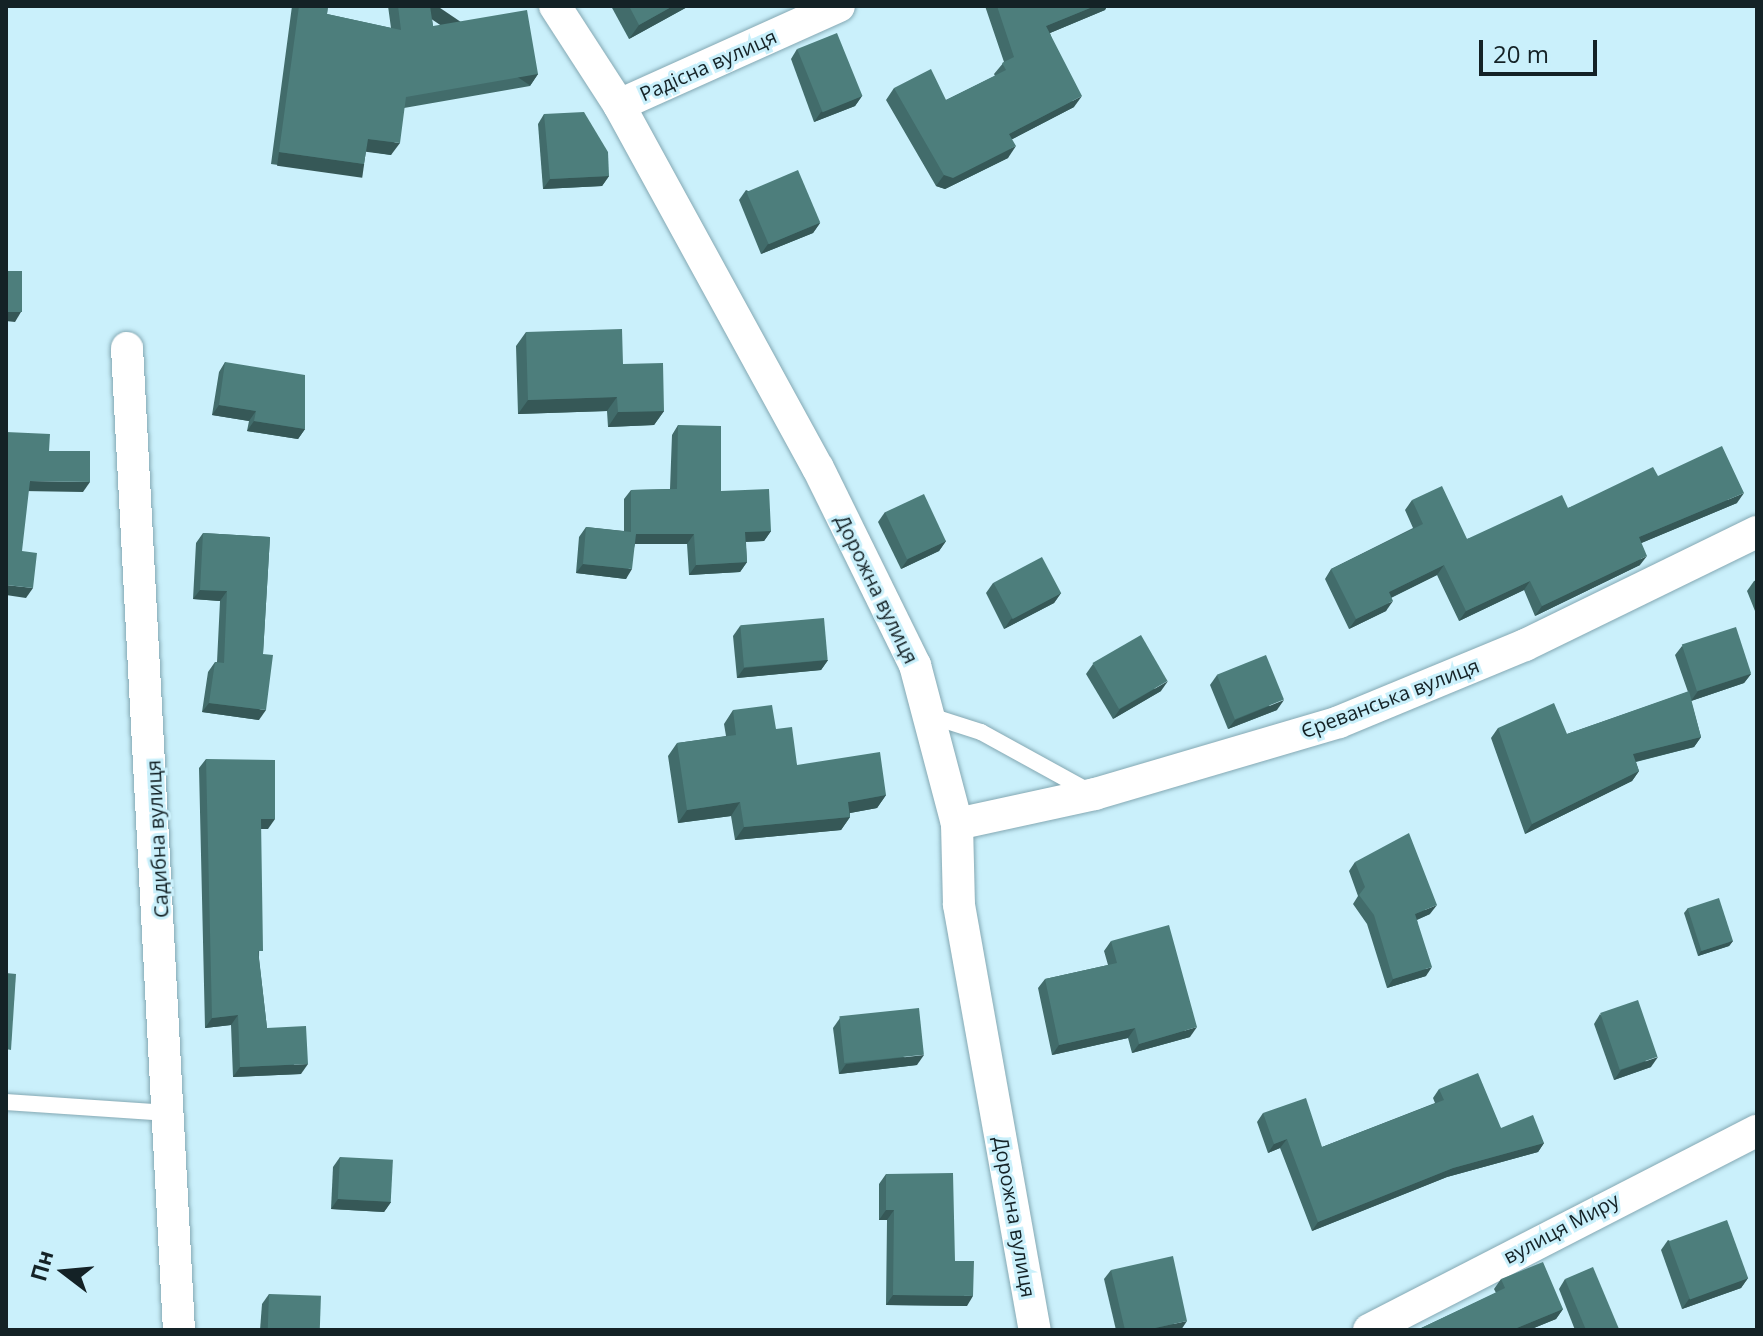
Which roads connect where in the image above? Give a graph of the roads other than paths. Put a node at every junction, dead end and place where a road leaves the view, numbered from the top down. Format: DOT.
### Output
graph roads {
  1 [pos="555,6"];
  2 [pos="839,6"];
  3 [pos="619,105"];
  4 [pos="127,348"];
  5 [pos="1757,532"];
  6 [pos="928,715"];
  7 [pos="1095,794"];
  8 [pos="957,824"];
  9 [pos="6,1102"];
  10 [pos="168,1113"];
  11 [pos="1757,1131"];
  12 [pos="179,1330"];
  13 [pos="1035,1330"];
  14 [pos="1369,1330"];
  1 -- 3 [label="street, Дорожна вулиця"];
  2 -- 3 [label="street, Радісна вулиця"];
  3 -- 6 [label="street, Дорожна вулиця"];
  4 -- 10 [label="street, Садибна вулиця"];
  5 -- 7 [label="street, Єреванська вулиця"];
  6 -- 7 [label="lane"];
  6 -- 8 [label="street, Дорожна вулиця"];
  7 -- 8 [label="street, Єреванська вулиця"];
  8 -- 13 [label="street, Дорожна вулиця"];
  9 -- 10 [label="lane"];
  10 -- 12 [label="street, Садибна вулиця"];
  11 -- 14 [label="street, вулиця Миру"];
}
